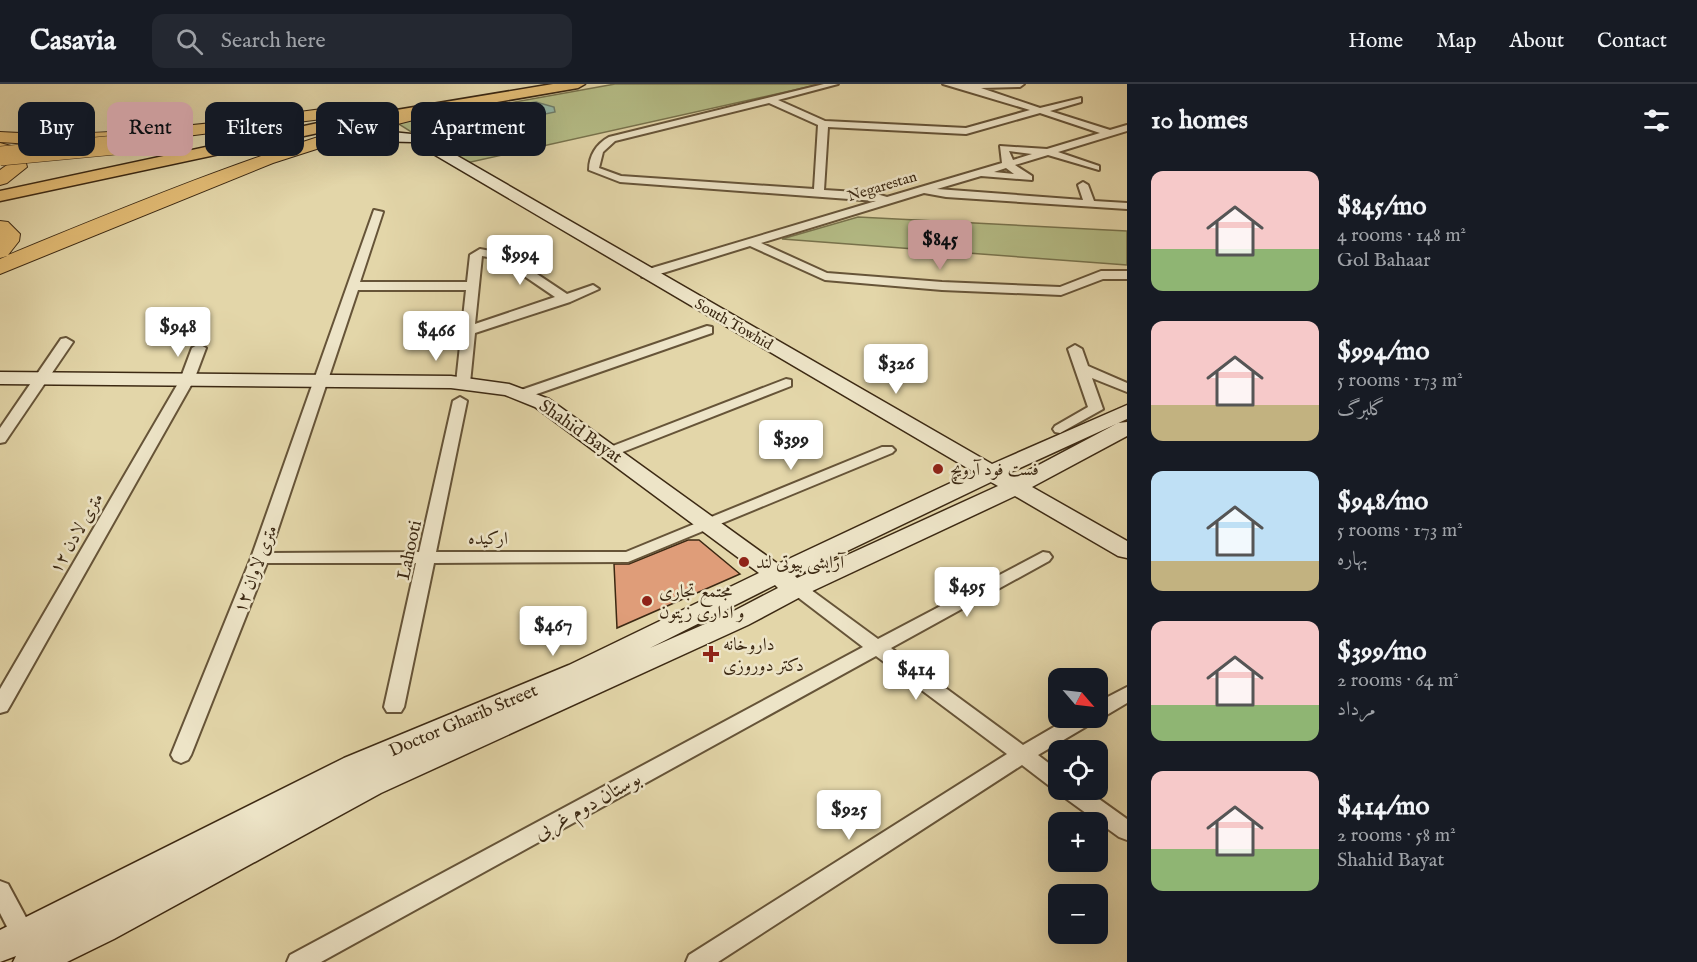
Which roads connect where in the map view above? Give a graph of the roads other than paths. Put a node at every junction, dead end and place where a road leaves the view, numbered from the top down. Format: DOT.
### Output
graph roads {
  1 [pos="517,84"];
  2 [pos="578,84"];
  3 [pos="834,84"];
  4 [pos="947,84"];
  5 [pos="1020,84"];
  6 [pos="965,86"];
  7 [pos="770,100"];
  8 [pos="1078,100"];
  9 [pos="477,102"];
  10 [pos="399,104"];
  11 [pos="1042,111"];
  12 [pos="411,113"];
  13 [pos="316,114"];
  14 [pos="316,119"];
  15 [pos="316,119"];
  16 [pos="823,124"];
  17 [pos="1127,128"];
  18 [pos="1110,133"];
  19 [pos="399,136"];
  20 [pos="0,137"];
  21 [pos="1127,139"];
  22 [pos="316,142"];
  23 [pos="0,149"];
  24 [pos="1048,152"];
  25 [pos="0,156"];
  26 [pos="1007,164"];
  27 [pos="1095,168"];
  28 [pos="976,173"];
  29 [pos="0,179"];
  30 [pos="1083,185"];
  31 [pos="0,188"];
  32 [pos="923,189"];
  33 [pos="819,193"];
  34 [pos="0,195"];
  35 [pos="885,200"];
  36 [pos="1089,204"];
  37 [pos="1127,206"];
  38 [pos="378,212"];
  39 [pos="0,227"];
  40 [pos="750,242"];
  41 [pos="0,251"];
  42 [pos="0,267"];
  43 [pos="646,274"];
  44 [pos="1127,275"];
  45 [pos="353,286"];
  46 [pos="472,286"];
  47 [pos="593,290"];
  48 [pos="566,298"];
  49 [pos="707,330"];
  50 [pos="467,331"];
  51 [pos="66,342"];
  52 [pos="200,348"];
  53 [pos="1075,349"];
  54 [pos="1082,368"];
  55 [pos="0,378"];
  56 [pos="43,379"];
  57 [pos="187,380"];
  58 [pos="320,381"];
  59 [pos="786,383"];
  60 [pos="1127,388"];
  61 [pos="462,392"];
  62 [pos="526,393"];
  63 [pos="1127,411"];
  64 [pos="1127,428"];
  65 [pos="1060,429"];
  66 [pos="0,439"];
  67 [pos="887,450"];
  68 [pos="610,452"];
  69 [pos="1004,480"];
  70 [pos="709,523"];
  71 [pos="1127,551"];
  72 [pos="1043,557"];
  73 [pos="260,558"];
  74 [pos="427,558"];
  75 [pos="787,581"];
  76 [pos="875,647"];
  77 [pos="1127,694"];
  78 [pos="1108,705"];
  79 [pos="0,706"];
  80 [pos="394,707"];
  81 [pos="1068,728"];
  82 [pos="181,755"];
  83 [pos="1022,755"];
  84 [pos="1048,774"];
  85 [pos="1084,800"];
  86 [pos="1127,831"];
  87 [pos="0,891"];
  88 [pos="26,953"];
  89 [pos="299,962"];
  90 [pos="698,962"];
  1 -- 10 [label="main road"];
  2 -- 9 [label="main road"];
  3 -- 7 [label="street"];
  4 -- 6 [label="street"];
  5 -- 6 [label="street"];
  6 -- 11 [label="street"];
  7 -- 16 [label="street"];
  7 -- 33 [label="street"];
  8 -- 11 [label="street"];
  11 -- 16 [label="street"];
  11 -- 18 [label="street"];
  12 -- 34 [label="main road"];
  13 -- 20 [label="highway"];
  14 -- 31 [label="main road"];
  15 -- 25 [label="highway, bridge"];
  16 -- 33 [label="street"];
  17 -- 18 [label="street, Negarestan"];
  18 -- 21 [label="street"];
  18 -- 24 [label="street, Negarestan"];
  19 -- 43 [label="street, South Towhid"];
  22 -- 42 [label="highway"];
  23 -- 29 [label="highway"];
  24 -- 26 [label="street, Negarestan"];
  24 -- 26 [label="street"];
  24 -- 27 [label="street"];
  26 -- 28 [label="street, Negarestan"];
  26 -- 28 [label="street"];
  28 -- 32 [label="street, Negarestan"];
  30 -- 36 [label="street"];
  32 -- 35 [label="street, Negarestan"];
  32 -- 36 [label="street"];
  33 -- 35 [label="street"];
  35 -- 40 [label="street, Negarestan"];
  36 -- 37 [label="street"];
  38 -- 45 [label="street, ۱۲ متری لاوان"];
  39 -- 41 [label="highway"];
  40 -- 43 [label="street, Negarestan"];
  40 -- 44 [label="street"];
  43 -- 69 [label="street, South Towhid"];
  45 -- 46 [label="street"];
  45 -- 58 [label="street, ۱۲ متری لاوان"];
  46 -- 48 [label="street, Lahooti"];
  46 -- 50 [label="street, Lahooti"];
  47 -- 48 [label="street"];
  48 -- 50 [label="street"];
  49 -- 62 [label="street"];
  50 -- 61 [label="street, Lahooti"];
  51 -- 56 [label="street"];
  52 -- 57 [label="street, ۱۲ متری لادن"];
  53 -- 54 [label="street"];
  54 -- 60 [label="street"];
  54 -- 65 [label="street"];
  55 -- 56 [label="street, Shahid Bayat"];
  56 -- 57 [label="street, Shahid Bayat"];
  56 -- 66 [label="street"];
  57 -- 58 [label="street, Shahid Bayat"];
  57 -- 79 [label="street, ۱۲ متری لادن"];
  58 -- 61 [label="street, Shahid Bayat"];
  58 -- 73 [label="street, ۱۲ متری لاوان"];
  59 -- 68 [label="street"];
  61 -- 62 [label="street, Shahid Bayat"];
  61 -- 74 [label="street, Lahooti"];
  62 -- 68 [label="street, Shahid Bayat"];
  63 -- 69 [label="street, Doctor Gharib Street"];
  64 -- 69 [label="street, Doctor Gharib Street"];
  67 -- 70 [label="street, ارکیده"];
  68 -- 70 [label="street, Shahid Bayat"];
  69 -- 71 [label="street, South Towhid"];
  69 -- 75 [label="street, Doctor Gharib Street"];
  70 -- 74 [label="street, ارکیده"];
  70 -- 75 [label="street, Shahid Bayat"];
  72 -- 76 [label="street, بوستان دوم غربی"];
  73 -- 74 [label="street, ارکیده"];
  73 -- 82 [label="street, ۱۲ متری لاوان"];
  74 -- 80 [label="street, Lahooti"];
  75 -- 76 [label="street, Shahid Bayat"];
  75 -- 88 [label="street, Doctor Gharib Street"];
  76 -- 83 [label="street, Shahid Bayat"];
  76 -- 89 [label="street, بوستان دوم غربی"];
  77 -- 78 [label="street"];
  81 -- 83 [label="street"];
  83 -- 84 [label="street, Shahid Bayat"];
  83 -- 90 [label="street"];
  85 -- 86 [label="street"];
  87 -- 88 [label="street"];
}
